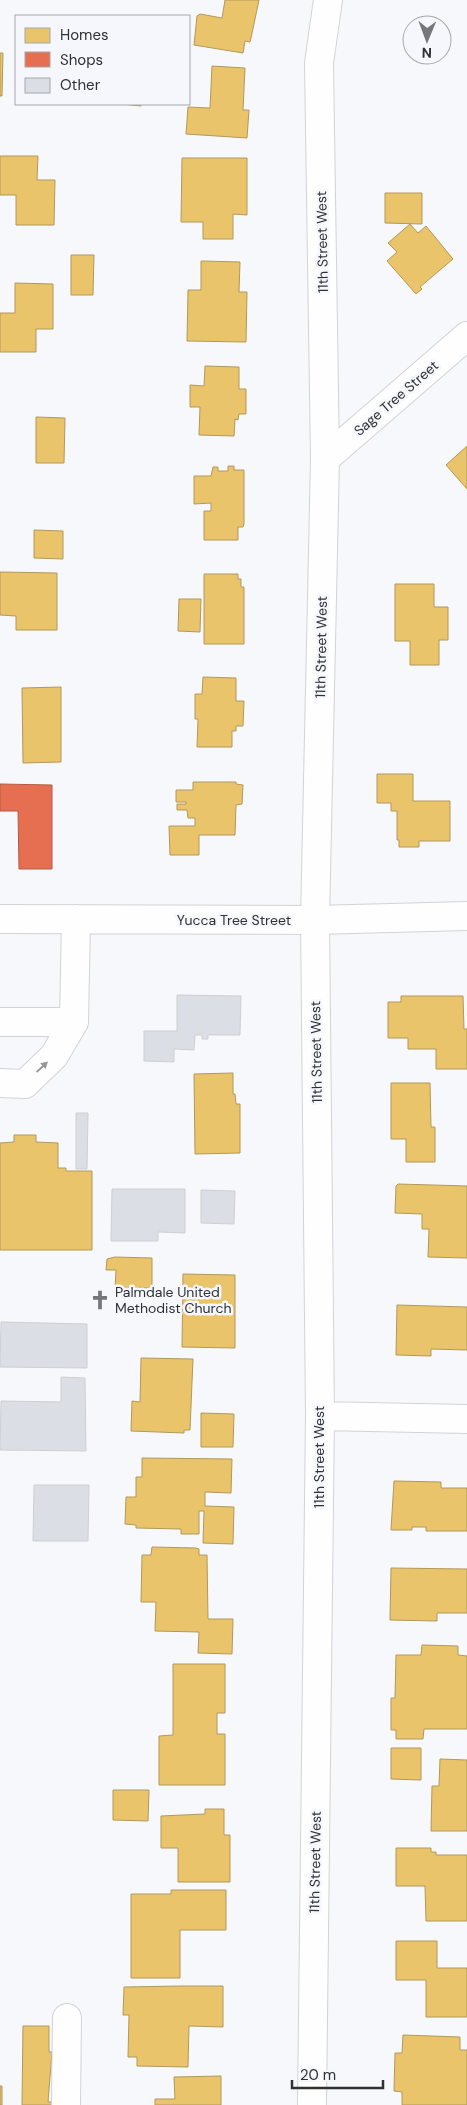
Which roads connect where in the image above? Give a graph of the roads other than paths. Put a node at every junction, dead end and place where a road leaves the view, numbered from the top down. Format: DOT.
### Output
graph roads {
  1 [pos="328,0"];
  2 [pos="467,336"];
  3 [pos="325,459"];
  4 [pos="467,916"];
  5 [pos="0,919"];
  6 [pos="76,919"];
  7 [pos="315,920"];
  8 [pos="0,1022"];
  9 [pos="74,1022"];
  10 [pos="0,1083"];
  11 [pos="320,1416"];
  12 [pos="467,1419"];
  13 [pos="67,2018"];
  14 [pos="66,2105"];
  15 [pos="312,2105"];
  1 -- 3 [label="street, 11th Street West"];
  2 -- 3 [label="street, Sage Tree Street"];
  3 -- 7 [label="street, 11th Street West"];
  4 -- 7 [label="street, Yucca Tree Street"];
  5 -- 6 [label="street, Yucca Tree Street"];
  6 -- 7 [label="street, Yucca Tree Street"];
  6 -- 9 [label="street"];
  7 -- 11 [label="street, 11th Street West"];
  8 -- 9 [label="street"];
  10 -- 9 [label="street, one-way"];
  11 -- 12 [label="street"];
  11 -- 15 [label="street, 11th Street West"];
  13 -- 14 [label="street"];
}
